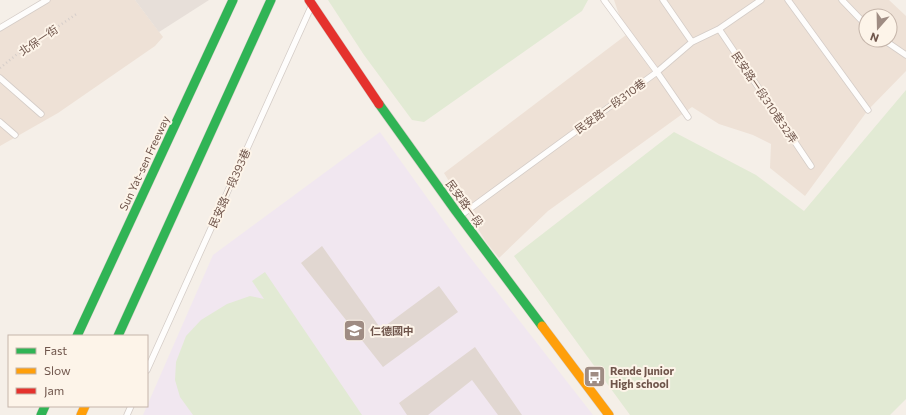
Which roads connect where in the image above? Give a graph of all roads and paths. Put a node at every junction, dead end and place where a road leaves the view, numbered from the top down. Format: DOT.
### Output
graph roads {
  1 [pos="47,0"];
  2 [pos="233,0"];
  3 [pos="271,0"];
  4 [pos="604,0"];
  5 [pos="663,0"];
  6 [pos="788,0"];
  7 [pos="842,0"];
  8 [pos="758,1"];
  9 [pos="41,2"];
  10 [pos="310,2"];
  11 [pos="78,13"];
  12 [pos="858,17"];
  13 [pos="0,28"];
  14 [pos="719,29"];
  15 [pos="692,42"];
  16 [pos="895,48"];
  17 [pos="906,56"];
  18 [pos="0,68"];
  19 [pos="657,72"];
  20 [pos="0,78"];
  21 [pos="868,110"];
  22 [pos="41,114"];
  23 [pos="688,117"];
  24 [pos="0,122"];
  25 [pos="15,135"];
  26 [pos="811,166"];
  27 [pos="460,216"];
  28 [pos="77,335"];
  29 [pos="118,335"];
  30 [pos="148,368"];
  31 [pos="608,415"];
  1 -- 9 [label="lane"];
  2 -- 28 [label="main road, Sun Yat-sen Freeway"];
  3 -- 29 [label="main road"];
  4 -- 19 [label="lane"];
  5 -- 15 [label="lane"];
  6 -- 21 [label="lane"];
  7 -- 12 [label="lane"];
  8 -- 14 [label="lane, 民安路一段310巷"];
  9 -- 13 [label="lane"];
  10 -- 27 [label="main road, 民安路一段"];
  10 -- 30 [label="lane, 民安路一段393巷"];
  11 -- 18 [label="path, 北保一街"];
  14 -- 15 [label="lane, 民安路一段310巷"];
  14 -- 26 [label="lane, 民安路一段310巷32弄"];
  15 -- 19 [label="lane, 民安路一段310巷"];
  16 -- 17 [label="lane"];
  19 -- 23 [label="lane"];
  19 -- 27 [label="lane, 民安路一段310巷"];
  20 -- 22 [label="lane"];
  24 -- 25 [label="lane"];
  27 -- 31 [label="main road, 民安路一段"];
}
